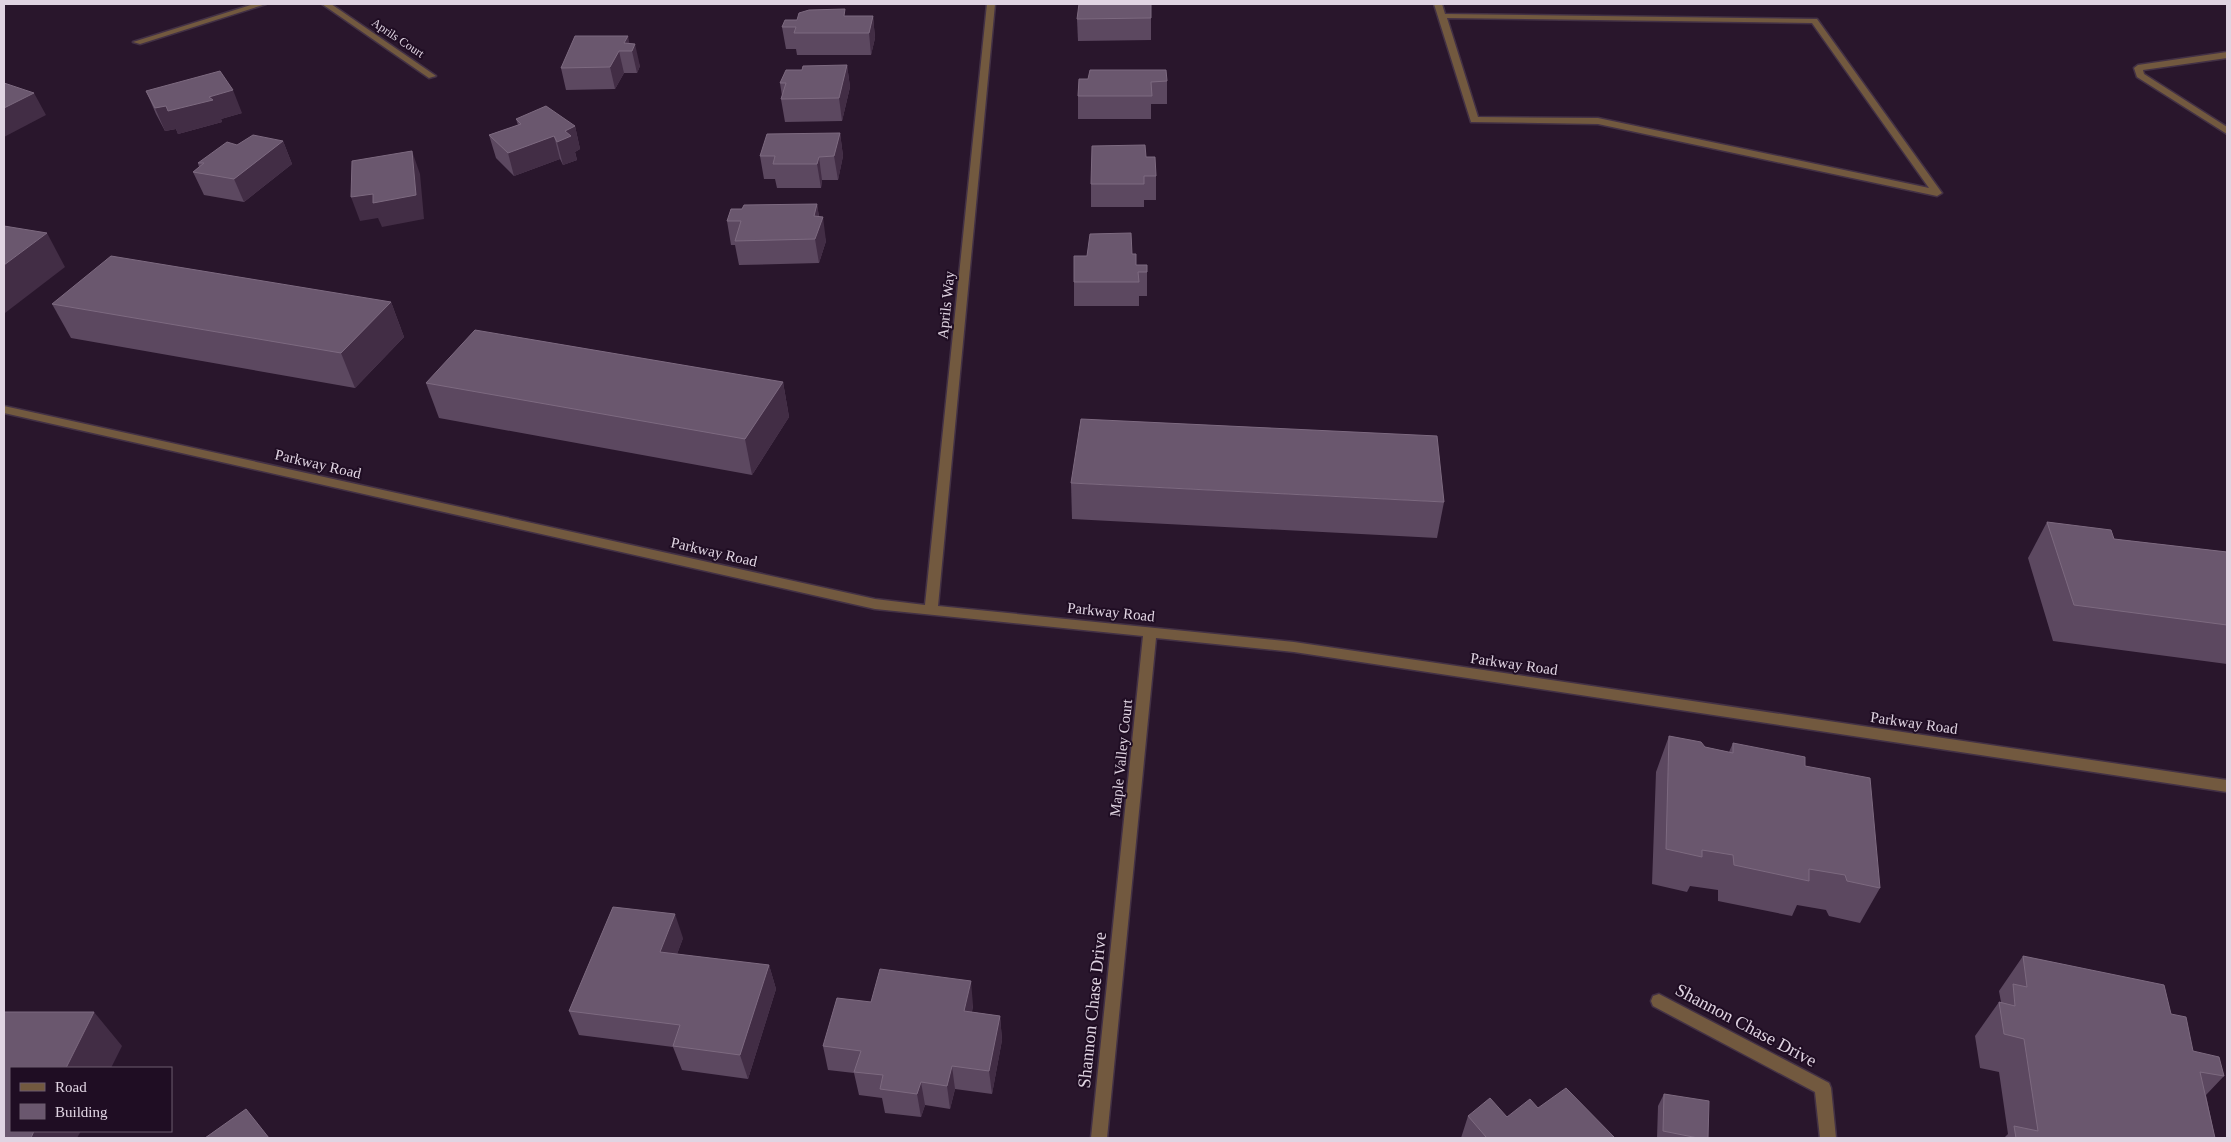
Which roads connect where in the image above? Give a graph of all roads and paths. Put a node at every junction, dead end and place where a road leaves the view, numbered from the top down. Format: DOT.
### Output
graph roads {
  1 [pos="262,4"];
  2 [pos="326,4"];
  3 [pos="991,4"];
  4 [pos="1438,4"];
  5 [pos="1442,16"];
  6 [pos="137,42"];
  7 [pos="2227,55"];
  8 [pos="432,76"];
  9 [pos="2227,131"];
  10 [pos="4,410"];
  11 [pos="931,610"];
  12 [pos="1150,633"];
  13 [pos="2227,786"];
  14 [pos="1124,886"];
  15 [pos="1659,1001"];
  16 [pos="1099,1138"];
  17 [pos="1828,1138"];
  1 -- 6 [label="street"];
  2 -- 8 [label="street, Aprils Court"];
  3 -- 11 [label="street, Aprils Way"];
  4 -- 5 [label="street"];
  5 -- 5 [label="street"];
  7 -- 9 [label="street"];
  10 -- 11 [label="street, Parkway Road"];
  11 -- 12 [label="street, Parkway Road"];
  12 -- 13 [label="street, Parkway Road"];
  12 -- 14 [label="street, Maple Valley Court"];
  14 -- 16 [label="street, Shannon Chase Drive"];
  15 -- 17 [label="street, Shannon Chase Drive"];
}
